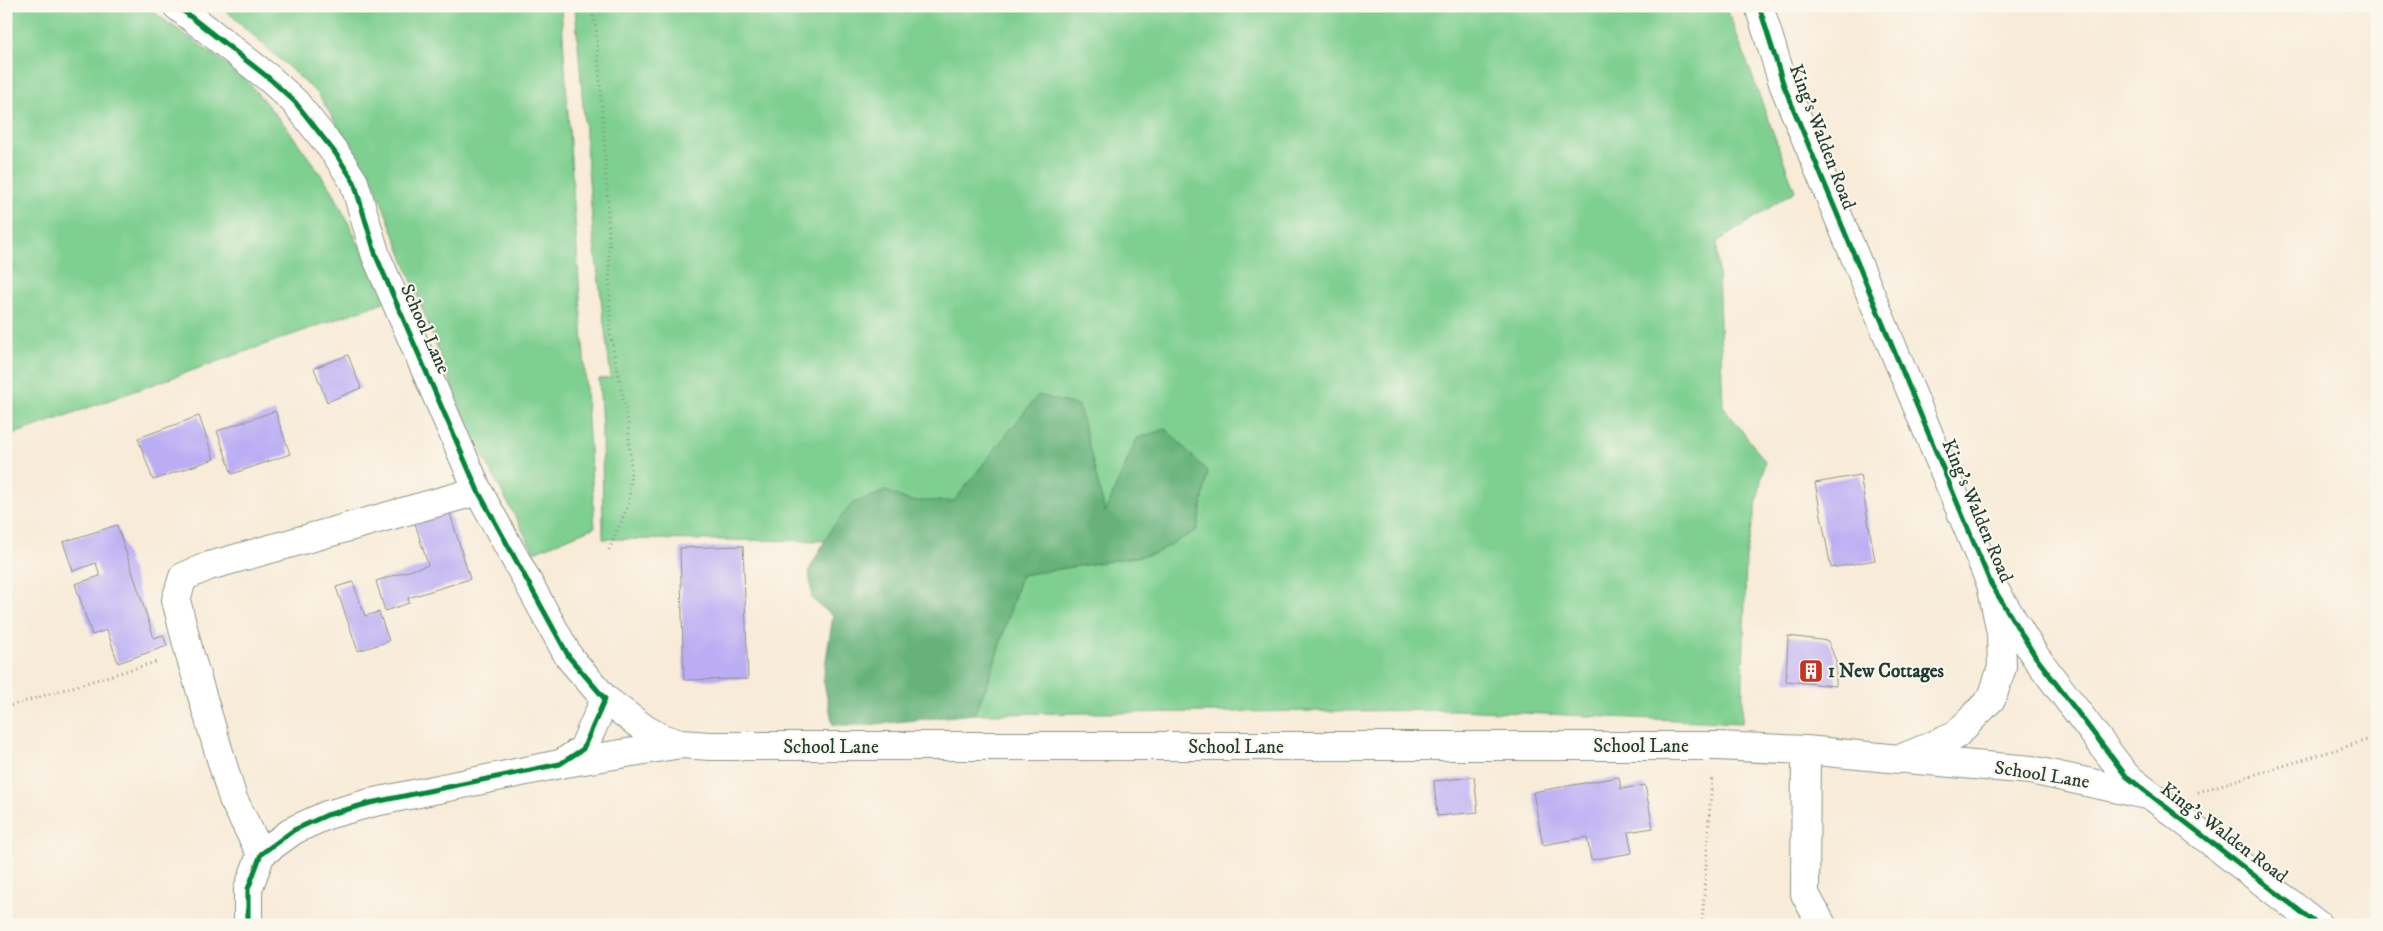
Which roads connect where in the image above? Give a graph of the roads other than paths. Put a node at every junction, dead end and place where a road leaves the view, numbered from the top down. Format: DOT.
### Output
graph roads {
  1 [pos="177,6"];
  2 [pos="1759,6"];
  3 [pos="478,491"];
  4 [pos="1991,584"];
  5 [pos="605,699"];
  6 [pos="681,744"];
  7 [pos="1806,750"];
  8 [pos="1900,759"];
  9 [pos="560,764"];
  10 [pos="2156,799"];
  11 [pos="261,854"];
  12 [pos="248,925"];
  13 [pos="1822,925"];
  14 [pos="2318,925"];
  1 -- 3 [label="street, School Lane"];
  2 -- 4 [label="street, King's Walden Road"];
  3 -- 5 [label="street, School Lane"];
  3 -- 11 [label="street"];
  4 -- 8 [label="street, School Lane"];
  4 -- 10 [label="street, King's Walden Road"];
  5 -- 6 [label="street, School Lane"];
  5 -- 9 [label="street"];
  6 -- 7 [label="street, School Lane"];
  6 -- 9 [label="street"];
  7 -- 8 [label="street, School Lane"];
  7 -- 13 [label="street"];
  8 -- 10 [label="street, School Lane"];
  9 -- 11 [label="street"];
  10 -- 14 [label="street, King's Walden Road"];
  11 -- 12 [label="street"];
}
